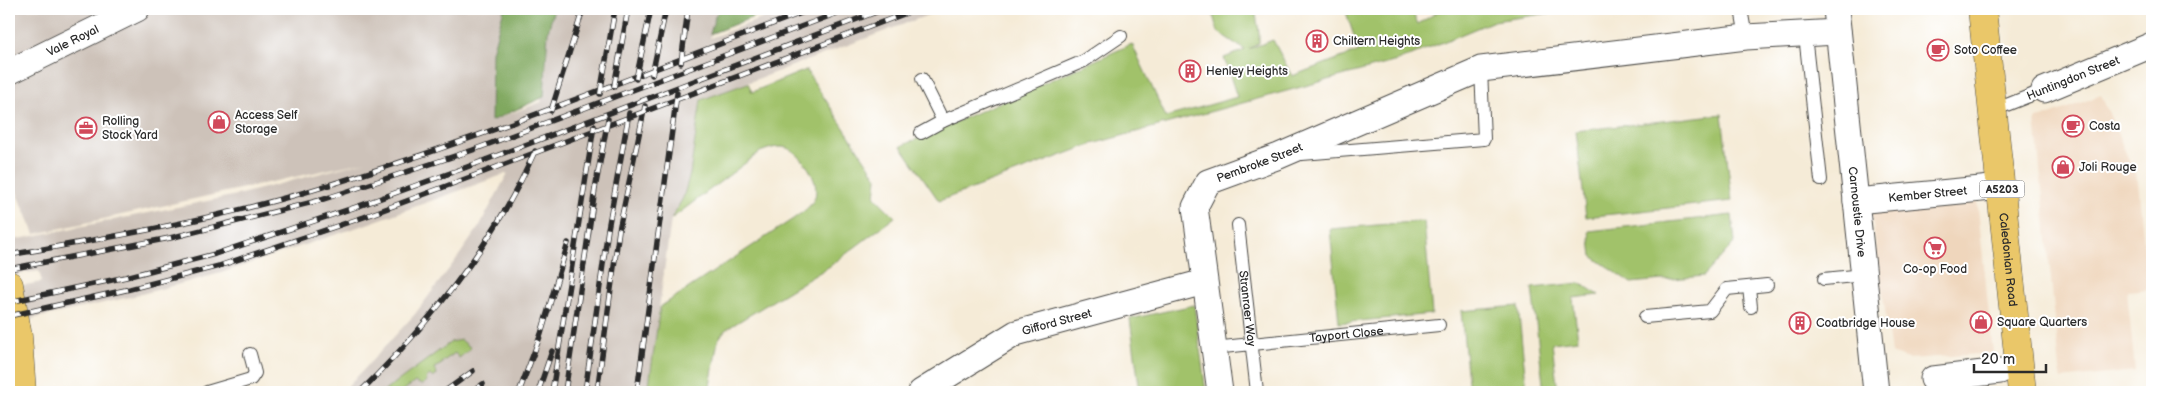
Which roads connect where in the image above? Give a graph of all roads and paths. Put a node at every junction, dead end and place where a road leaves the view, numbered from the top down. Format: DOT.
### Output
graph roads {
  1 [pos="137,9"];
  2 [pos="1741,9"];
  3 [pos="1982,9"];
  4 [pos="1837,20"];
  5 [pos="1805,35"];
  6 [pos="1121,36"];
  7 [pos="1746,37"];
  8 [pos="2152,46"];
  9 [pos="1481,69"];
  10 [pos="9,72"];
  11 [pos="922,79"];
  12 [pos="2044,90"];
  13 [pos="1994,110"];
  14 [pos="943,121"];
  15 [pos="921,133"];
  16 [pos="1279,156"];
  17 [pos="1821,180"];
  18 [pos="2002,187"];
  19 [pos="1856,201"];
  20 [pos="1238,225"];
  21 [pos="1864,275"];
  22 [pos="1824,279"];
  23 [pos="1204,282"];
  24 [pos="1767,284"];
  25 [pos="9,285"];
  26 [pos="1749,286"];
  27 [pos="1752,307"];
  28 [pos="1645,317"];
  29 [pos="1439,325"];
  30 [pos="1252,344"];
  31 [pos="1213,348"];
  32 [pos="250,354"];
  33 [pos="2000,371"];
  34 [pos="1933,379"];
  35 [pos="243,388"];
  36 [pos="22,392"];
  37 [pos="208,392"];
  38 [pos="921,392"];
  39 [pos="1220,392"];
  40 [pos="1257,392"];
  41 [pos="1876,392"];
  42 [pos="2022,392"];
  1 -- 10 [label="street, Vale Royal"];
  2 -- 7 [label="lane"];
  3 -- 13 [label="main road, Caledonian Road / A5203"];
  4 -- 5 [label="street, Carnoustie Drive"];
  4 -- 19 [label="street, Carnoustie Drive"];
  5 -- 7 [label="street, Carnoustie Drive"];
  5 -- 17 [label="lane"];
  6 -- 14 [label="lane"];
  7 -- 9 [label="street, Carnoustie Drive"];
  8 -- 12 [label="street, Huntingdon Street"];
  9 -- 16 [label="street, Pembroke Street"];
  9 -- 16 [label="lane"];
  11 -- 14 [label="lane"];
  12 -- 13 [label="lane, Huntingdon Street"];
  13 -- 18 [label="main road, Caledonian Road / A5203"];
  14 -- 15 [label="lane"];
  16 -- 23 [label="street, Pembroke Street"];
  18 -- 19 [label="street, Kember Street"];
  18 -- 42 [label="main road, Caledonian Road / A5203"];
  19 -- 21 [label="street, Carnoustie Drive"];
  20 -- 30 [label="lane, Stranraer Way"];
  21 -- 22 [label="lane"];
  21 -- 41 [label="street, Carnoustie Drive"];
  23 -- 31 [label="street, Pembroke Street"];
  23 -- 38 [label="street, Gifford Street"];
  24 -- 26 [label="lane"];
  25 -- 36 [label="main road"];
  26 -- 27 [label="lane"];
  26 -- 28 [label="lane"];
  29 -- 30 [label="lane, Tayport Close"];
  30 -- 31 [label="lane, Tayport Close"];
  30 -- 40 [label="lane, Stranraer Way"];
  31 -- 39 [label="street, Pembroke Street"];
  32 -- 35 [label="lane"];
  33 -- 34 [label="street"];
  35 -- 37 [label="lane"];
}
